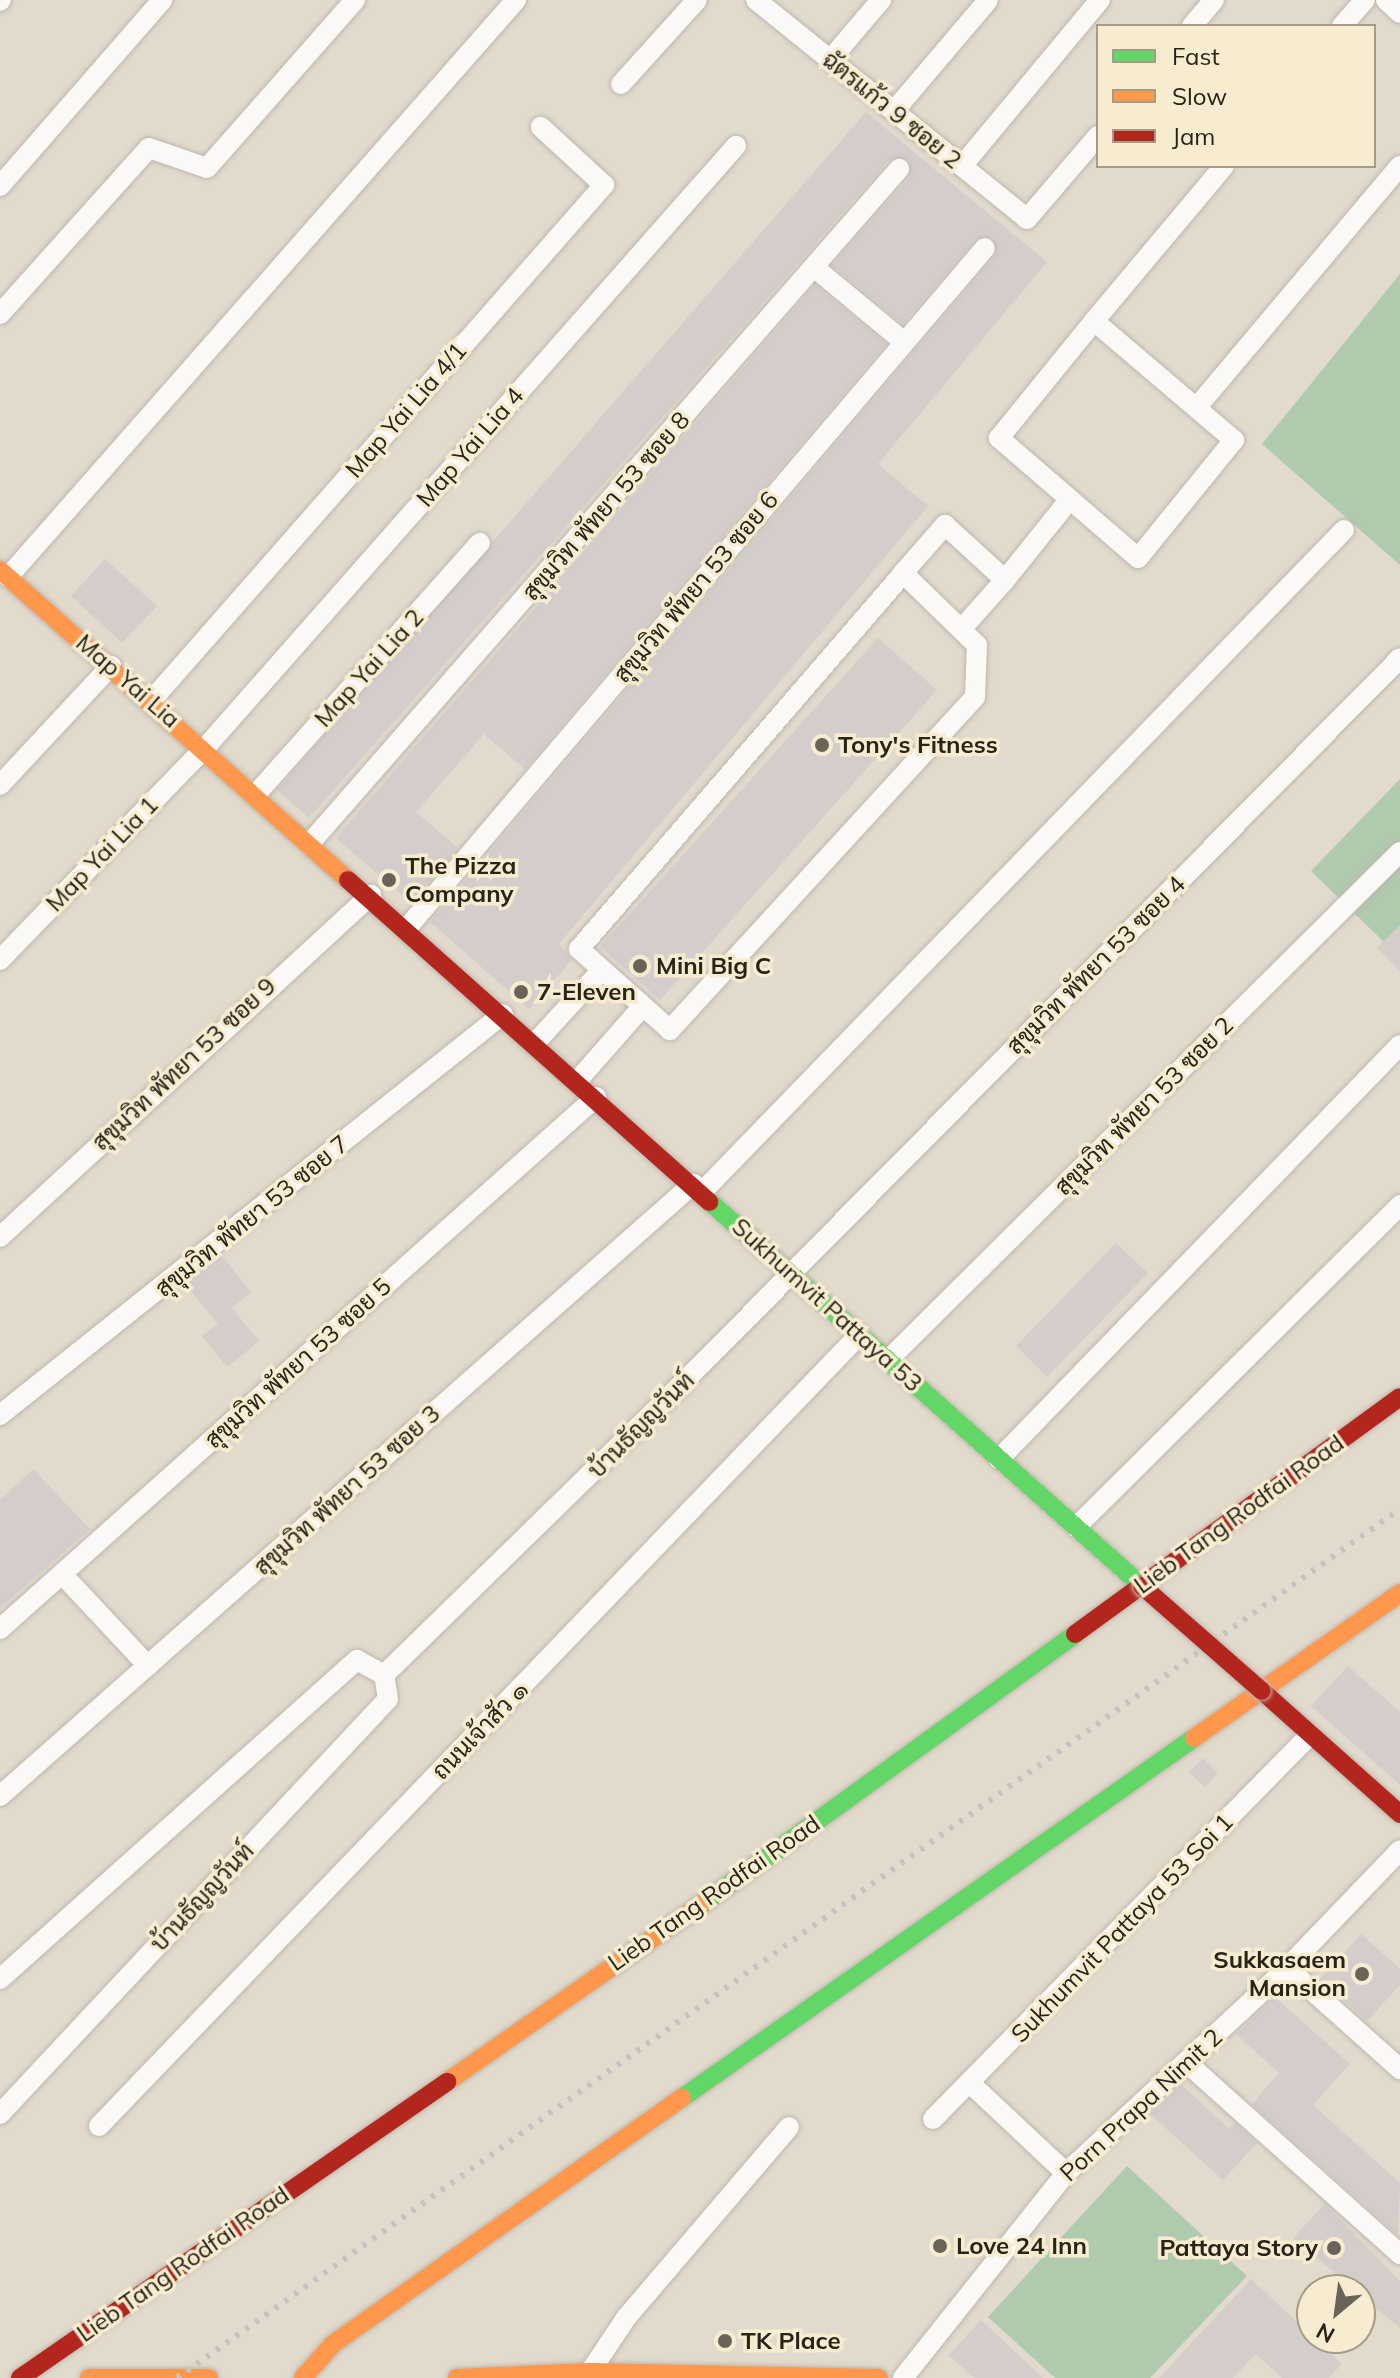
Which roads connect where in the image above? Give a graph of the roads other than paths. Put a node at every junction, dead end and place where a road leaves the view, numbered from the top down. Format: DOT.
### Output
graph roads {
  1 [pos="162,0"];
  2 [pos="355,0"];
  3 [pos="516,0"];
  4 [pos="697,0"];
  5 [pos="756,0"];
  6 [pos="881,0"];
  7 [pos="988,0"];
  8 [pos="1100,0"];
  9 [pos="1214,0"];
  10 [pos="1365,0"];
  11 [pos="1386,0"];
  12 [pos="1400,13"];
  13 [pos="1194,24"];
  14 [pos="1344,24"];
  15 [pos="830,60"];
  16 [pos="621,84"];
  17 [pos="894,111"];
  18 [pos="541,127"];
  19 [pos="1096,138"];
  20 [pos="736,146"];
  21 [pos="962,166"];
  22 [pos="1400,166"];
  23 [pos="1222,168"];
  24 [pos="899,169"];
  25 [pos="0,186"];
  26 [pos="985,248"];
  27 [pos="815,268"];
  28 [pos="0,314"];
  29 [pos="1094,321"];
  30 [pos="904,342"];
  31 [pos="1197,407"];
  32 [pos="1069,500"];
  33 [pos="1344,530"];
  34 [pos="480,543"];
  35 [pos="4,573"];
  36 [pos="903,573"];
  37 [pos="1005,580"];
  38 [pos="964,626"];
  39 [pos="1400,658"];
  40 [pos="111,666"];
  41 [pos="151,701"];
  42 [pos="205,748"];
  43 [pos="0,785"];
  44 [pos="257,793"];
  45 [pos="311,842"];
  46 [pos="1400,852"];
  47 [pos="371,895"];
  48 [pos="407,928"];
  49 [pos="0,960"];
  50 [pos="602,970"];
  51 [pos="643,1006"];
  52 [pos="503,1014"];
  53 [pos="535,1043"];
  54 [pos="1400,1045"];
  55 [pos="578,1080"];
  56 [pos="596,1097"];
  57 [pos="698,1188"];
  58 [pos="1400,1205"];
  59 [pos="0,1237"];
  60 [pos="791,1272"];
  61 [pos="860,1334"];
  62 [pos="889,1359"];
  63 [pos="1400,1397"];
  64 [pos="0,1415"];
  65 [pos="999,1459"];
  66 [pos="1076,1527"];
  67 [pos="62,1574"];
  68 [pos="1142,1586"];
  69 [pos="1400,1593"];
  70 [pos="0,1629"];
  71 [pos="148,1666"];
  72 [pos="384,1675"];
  73 [pos="1262,1691"];
  74 [pos="1310,1735"];
  75 [pos="0,1796"];
  76 [pos="1400,1814"];
  77 [pos="1400,1850"];
  78 [pos="1287,1968"];
  79 [pos="0,1979"];
  80 [pos="1186,2062"];
  81 [pos="1400,2069"];
  82 [pos="970,2083"];
  83 [pos="0,2114"];
  84 [pos="933,2119"];
  85 [pos="99,2126"];
  86 [pos="789,2127"];
  87 [pos="1066,2173"];
  88 [pos="1400,2254"];
  89 [pos="579,2374"];
  90 [pos="762,2375"];
  91 [pos="20,2378"];
  92 [pos="89,2378"];
  93 [pos="209,2378"];
  94 [pos="303,2378"];
  95 [pos="457,2378"];
  96 [pos="879,2378"];
  97 [pos="903,2378"];
  1 -- 25 [label="street"];
  2 -- 28 [label="street"];
  3 -- 35 [label="street"];
  4 -- 16 [label="street"];
  5 -- 15 [label="street, ฉัตรแก้ว 9 ซอย 2"];
  6 -- 15 [label="street"];
  7 -- 17 [label="street"];
  8 -- 21 [label="street"];
  9 -- 13 [label="street"];
  10 -- 14 [label="street"];
  11 -- 12 [label="street"];
  15 -- 17 [label="street, ฉัตรแก้ว 9 ซอย 2"];
  17 -- 21 [label="street, ฉัตรแก้ว 9 ซอย 2"];
  18 -- 41 [label="street, Map Yai Lia 4/1"];
  19 -- 21 [label="street, ฉัตรแก้ว 9 ซอย 2"];
  20 -- 42 [label="street, Map Yai Lia 4"];
  22 -- 31 [label="street"];
  23 -- 29 [label="street"];
  24 -- 27 [label="street, สุขุมวิท พัทยา 53 ซอย 8"];
  26 -- 30 [label="street, สุขุมวิท พัทยา 53 ซอย 6"];
  27 -- 30 [label="street"];
  27 -- 45 [label="street, สุขุมวิท พัทยา 53 ซอย 8"];
  29 -- 31 [label="street"];
  29 -- 32 [label="street"];
  30 -- 48 [label="street, สุขุมวิท พัทยา 53 ซอย 6"];
  31 -- 32 [label="street"];
  32 -- 37 [label="street"];
  33 -- 57 [label="street, สุขุมวิท พัทยา 53 ซอย 3"];
  34 -- 44 [label="street, Map Yai Lia 2"];
  35 -- 40 [label="street, Map Yai Lia"];
  36 -- 37 [label="street"];
  36 -- 38 [label="street"];
  36 -- 50 [label="street"];
  37 -- 38 [label="street"];
  38 -- 51 [label="street"];
  39 -- 60 [label="street, สุขุมวิท พัทยา 53 ซอย 4"];
  40 -- 41 [label="street, Map Yai Lia"];
  40 -- 43 [label="street"];
  41 -- 42 [label="street, Map Yai Lia"];
  42 -- 44 [label="street, Map Yai Lia"];
  42 -- 49 [label="street, Map Yai Lia 1"];
  44 -- 45 [label="street, Sukhumvit Pattaya 53"];
  45 -- 47 [label="street, Sukhumvit Pattaya 53"];
  46 -- 62 [label="street, สุขุมวิท พัทยา 53 ซอย 2"];
  47 -- 48 [label="street, Sukhumvit Pattaya 53"];
  47 -- 59 [label="street, สุขุมวิท พัทยา 53 ซอย 9"];
  48 -- 52 [label="street, Sukhumvit Pattaya 53"];
  50 -- 51 [label="street"];
  50 -- 53 [label="street"];
  51 -- 55 [label="street"];
  52 -- 53 [label="street, Sukhumvit Pattaya 53"];
  52 -- 64 [label="street, สุขุมวิท พัทยา 53 ซอย 7"];
  53 -- 55 [label="street, Sukhumvit Pattaya 53"];
  54 -- 65 [label="street"];
  55 -- 56 [label="street, Sukhumvit Pattaya 53"];
  56 -- 57 [label="street, Sukhumvit Pattaya 53"];
  56 -- 67 [label="street, สุขุมวิท พัทยา 53 ซอย 5"];
  57 -- 60 [label="street, Sukhumvit Pattaya 53"];
  57 -- 71 [label="street, สุขุมวิท พัทยา 53 ซอย 3"];
  58 -- 66 [label="street"];
  60 -- 61 [label="street, Sukhumvit Pattaya 53"];
  60 -- 72 [label="street, บ้านธัญญวันท์"];
  61 -- 62 [label="street, Sukhumvit Pattaya 53"];
  61 -- 85 [label="street, ถนนเจ้าสัว ๑"];
  62 -- 65 [label="street, Sukhumvit Pattaya 53"];
  63 -- 68 [label="street, Lieb Tang Rodfai Road"];
  65 -- 66 [label="street, Sukhumvit Pattaya 53"];
  66 -- 68 [label="street, Sukhumvit Pattaya 53"];
  67 -- 70 [label="street, สุขุมวิท พัทยา 53 ซอย 5"];
  67 -- 71 [label="street"];
  68 -- 73 [label="street, Sukhumvit Pattaya 53, bridge"];
  68 -- 91 [label="street, Lieb Tang Rodfai Road"];
  69 -- 73 [label="street"];
  71 -- 75 [label="street, สุขุมวิท พัทยา 53 ซอย 3"];
  72 -- 79 [label="street"];
  72 -- 83 [label="street, บ้านธัญญวันท์"];
  73 -- 74 [label="street, Sukhumvit Pattaya 53"];
  73 -- 94 [label="street"];
  74 -- 76 [label="street, Sukhumvit Pattaya 53"];
  74 -- 82 [label="street, Sukhumvit Pattaya 53 Soi 1"];
  77 -- 78 [label="street, Porn Prapa Nimit 2"];
  78 -- 80 [label="street, Porn Prapa Nimit 2"];
  78 -- 81 [label="street"];
  80 -- 87 [label="street, Porn Prapa Nimit 2"];
  80 -- 88 [label="street"];
  82 -- 84 [label="street, Sukhumvit Pattaya 53 Soi 1"];
  82 -- 87 [label="street"];
  86 -- 89 [label="street"];
  87 -- 97 [label="street, Porn Prapa Nimit 2"];
  89 -- 90 [label="street"];
  89 -- 95 [label="street"];
  90 -- 96 [label="street"];
  92 -- 93 [label="street"];
}
